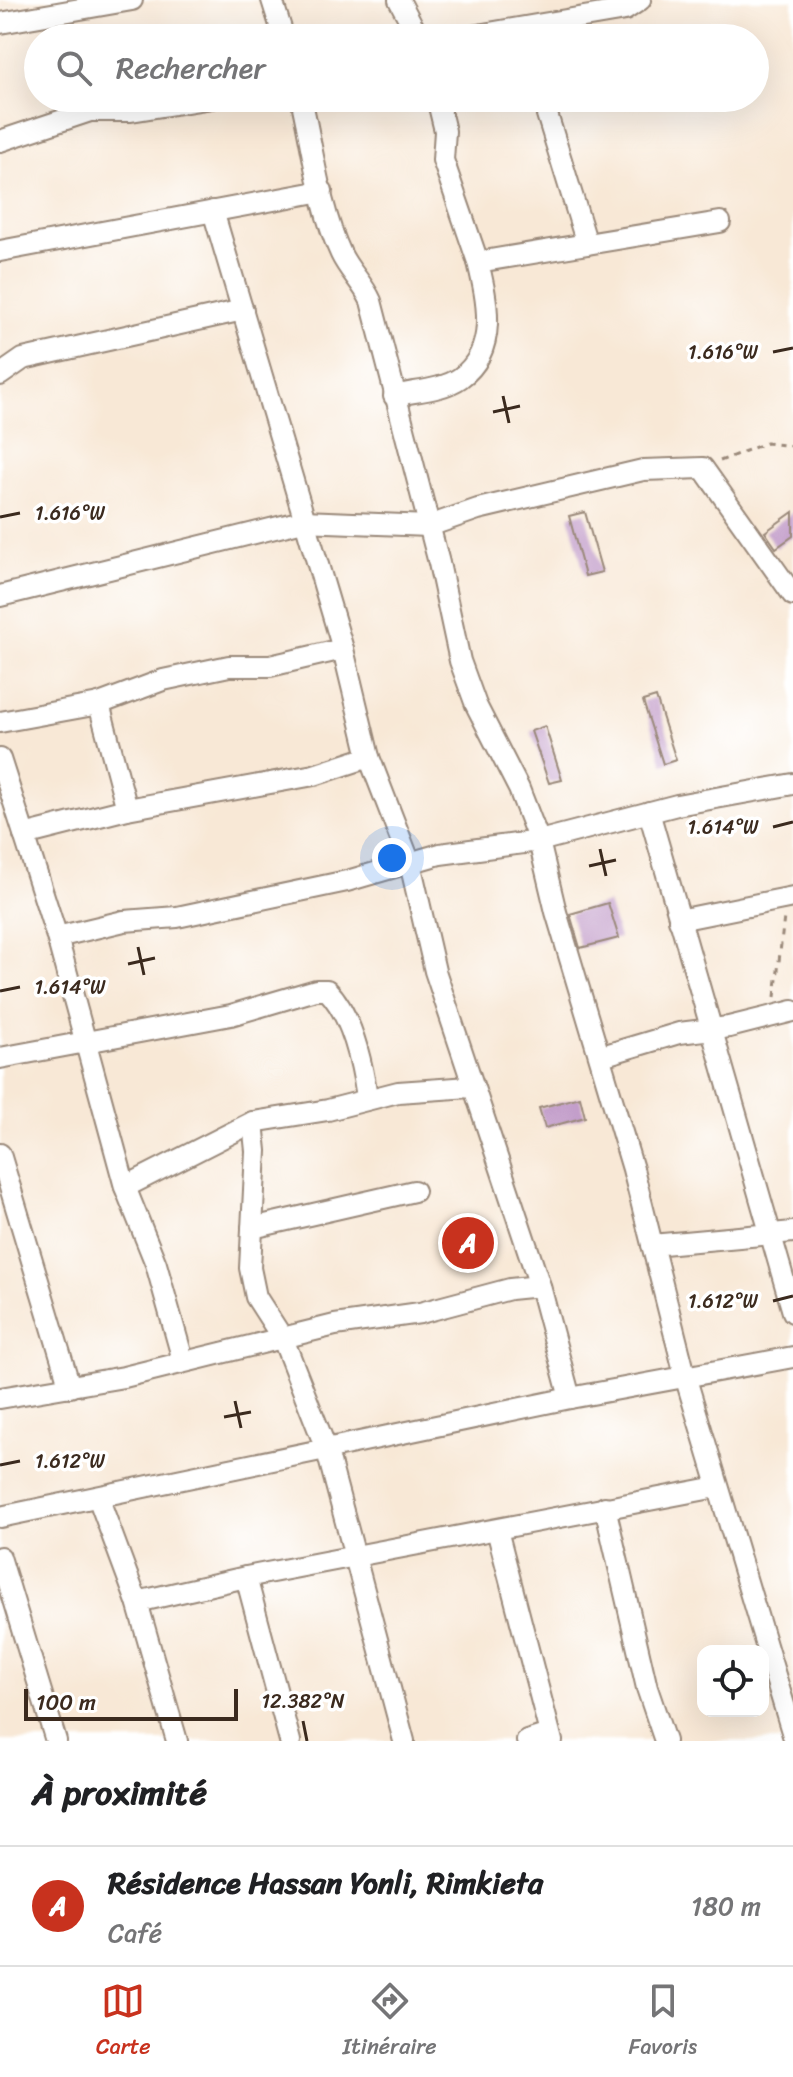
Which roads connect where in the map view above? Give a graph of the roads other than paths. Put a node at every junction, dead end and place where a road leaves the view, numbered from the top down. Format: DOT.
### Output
graph roads {
  1 [pos="132,0"];
  2 [pos="272,0"];
  3 [pos="399,0"];
  4 [pos="640,0"];
  5 [pos="53,6"];
  6 [pos="0,23"];
  7 [pos="280,24"];
  8 [pos="412,24"];
  9 [pos="559,24"];
  10 [pos="87,112"];
  11 [pos="304,112"];
  12 [pos="441,112"];
  13 [pos="546,112"];
  14 [pos="0,141"];
  15 [pos="322,191"];
  16 [pos="213,211"];
  17 [pos="720,222"];
  18 [pos="587,244"];
  19 [pos="0,251"];
  20 [pos="478,262"];
  21 [pos="243,310"];
  22 [pos="0,375"];
  23 [pos="394,396"];
  24 [pos="303,521"];
  25 [pos="429,526"];
  26 [pos="793,595"];
  27 [pos="0,596"];
  28 [pos="343,649"];
  29 [pos="99,704"];
  30 [pos="0,722"];
  31 [pos="369,757"];
  32 [pos="0,759"];
  33 [pos="793,784"];
  34 [pos="127,809"];
  35 [pos="649,812"];
  36 [pos="24,835"];
  37 [pos="539,841"];
  38 [pos="410,863"];
  39 [pos="791,898"];
  40 [pos="679,920"];
  41 [pos="57,937"];
  42 [pos="793,1011"];
  43 [pos="710,1030"];
  44 [pos="85,1044"];
  45 [pos="602,1056"];
  46 [pos="0,1058"];
  47 [pos="470,1087"];
  48 [pos="367,1097"];
  49 [pos="253,1122"];
  50 [pos="0,1154"];
  51 [pos="125,1187"];
  52 [pos="414,1191"];
  53 [pos="252,1228"];
  54 [pos="783,1234"];
  55 [pos="652,1245"];
  56 [pos="540,1286"];
  57 [pos="793,1312"];
  58 [pos="283,1339"];
  59 [pos="793,1357"];
  60 [pos="183,1360"];
  61 [pos="686,1379"];
  62 [pos="70,1387"];
  63 [pos="0,1398"];
  64 [pos="570,1398"];
  65 [pos="327,1451"];
  66 [pos="717,1487"];
  67 [pos="98,1497"];
  68 [pos="605,1507"];
  69 [pos="0,1517"];
  70 [pos="497,1530"];
  71 [pos="0,1557"];
  72 [pos="354,1558"];
  73 [pos="246,1577"];
  74 [pos="137,1602"];
  75 [pos="9,1620"];
  76 [pos="793,1735"];
  77 [pos="551,1737"];
  78 [pos="56,1741"];
  79 [pos="177,1741"];
  80 [pos="290,1741"];
  81 [pos="404,1741"];
  82 [pos="527,1741"];
  83 [pos="665,1741"];
  1 -- 5 [label="street"];
  2 -- 7 [label="street"];
  3 -- 8 [label="street"];
  4 -- 9 [label="street"];
  5 -- 6 [label="street"];
  10 -- 14 [label="street"];
  11 -- 15 [label="street"];
  12 -- 20 [label="street"];
  13 -- 18 [label="street"];
  15 -- 16 [label="street"];
  15 -- 23 [label="street"];
  16 -- 19 [label="street"];
  16 -- 21 [label="street"];
  17 -- 18 [label="street"];
  18 -- 20 [label="street"];
  20 -- 23 [label="street"];
  21 -- 22 [label="street"];
  21 -- 24 [label="street"];
  23 -- 25 [label="street"];
  24 -- 25 [label="street"];
  24 -- 27 [label="street"];
  24 -- 28 [label="street"];
  25 -- 26 [label="street"];
  25 -- 37 [label="street"];
  28 -- 29 [label="street"];
  28 -- 31 [label="street"];
  29 -- 30 [label="street"];
  29 -- 34 [label="street"];
  31 -- 34 [label="street"];
  31 -- 38 [label="street"];
  32 -- 36 [label="street"];
  33 -- 35 [label="street"];
  34 -- 36 [label="street"];
  35 -- 37 [label="street"];
  35 -- 40 [label="street"];
  36 -- 41 [label="street"];
  37 -- 38 [label="street"];
  37 -- 45 [label="street"];
  38 -- 41 [label="street"];
  38 -- 47 [label="street"];
  39 -- 40 [label="street"];
  40 -- 43 [label="street"];
  41 -- 44 [label="street"];
  42 -- 43 [label="street"];
  43 -- 45 [label="street"];
  43 -- 54 [label="street"];
  44 -- 46 [label="street"];
  44 -- 48 [label="street"];
  44 -- 51 [label="street"];
  45 -- 55 [label="street"];
  47 -- 48 [label="street"];
  47 -- 56 [label="street"];
  48 -- 49 [label="street"];
  49 -- 51 [label="street"];
  49 -- 53 [label="street"];
  50 -- 62 [label="street"];
  51 -- 60 [label="street"];
  52 -- 53 [label="street"];
  53 -- 58 [label="street"];
  54 -- 55 [label="street"];
  54 -- 57 [label="street"];
  55 -- 61 [label="street"];
  56 -- 58 [label="street"];
  56 -- 64 [label="street"];
  58 -- 60 [label="street"];
  58 -- 65 [label="street"];
  59 -- 61 [label="street"];
  60 -- 62 [label="street"];
  61 -- 64 [label="street"];
  61 -- 66 [label="street"];
  62 -- 63 [label="street"];
  64 -- 65 [label="street"];
  65 -- 67 [label="street"];
  65 -- 72 [label="street"];
  66 -- 68 [label="street"];
  66 -- 76 [label="street"];
  67 -- 69 [label="street"];
  67 -- 74 [label="street"];
  68 -- 70 [label="street"];
  68 -- 83 [label="street"];
  70 -- 72 [label="street"];
  70 -- 77 [label="street"];
  71 -- 75 [label="street"];
  72 -- 73 [label="street"];
  72 -- 81 [label="street"];
  73 -- 74 [label="street"];
  73 -- 80 [label="street"];
  74 -- 79 [label="street"];
  75 -- 78 [label="street"];
  77 -- 82 [label="street"];
}
